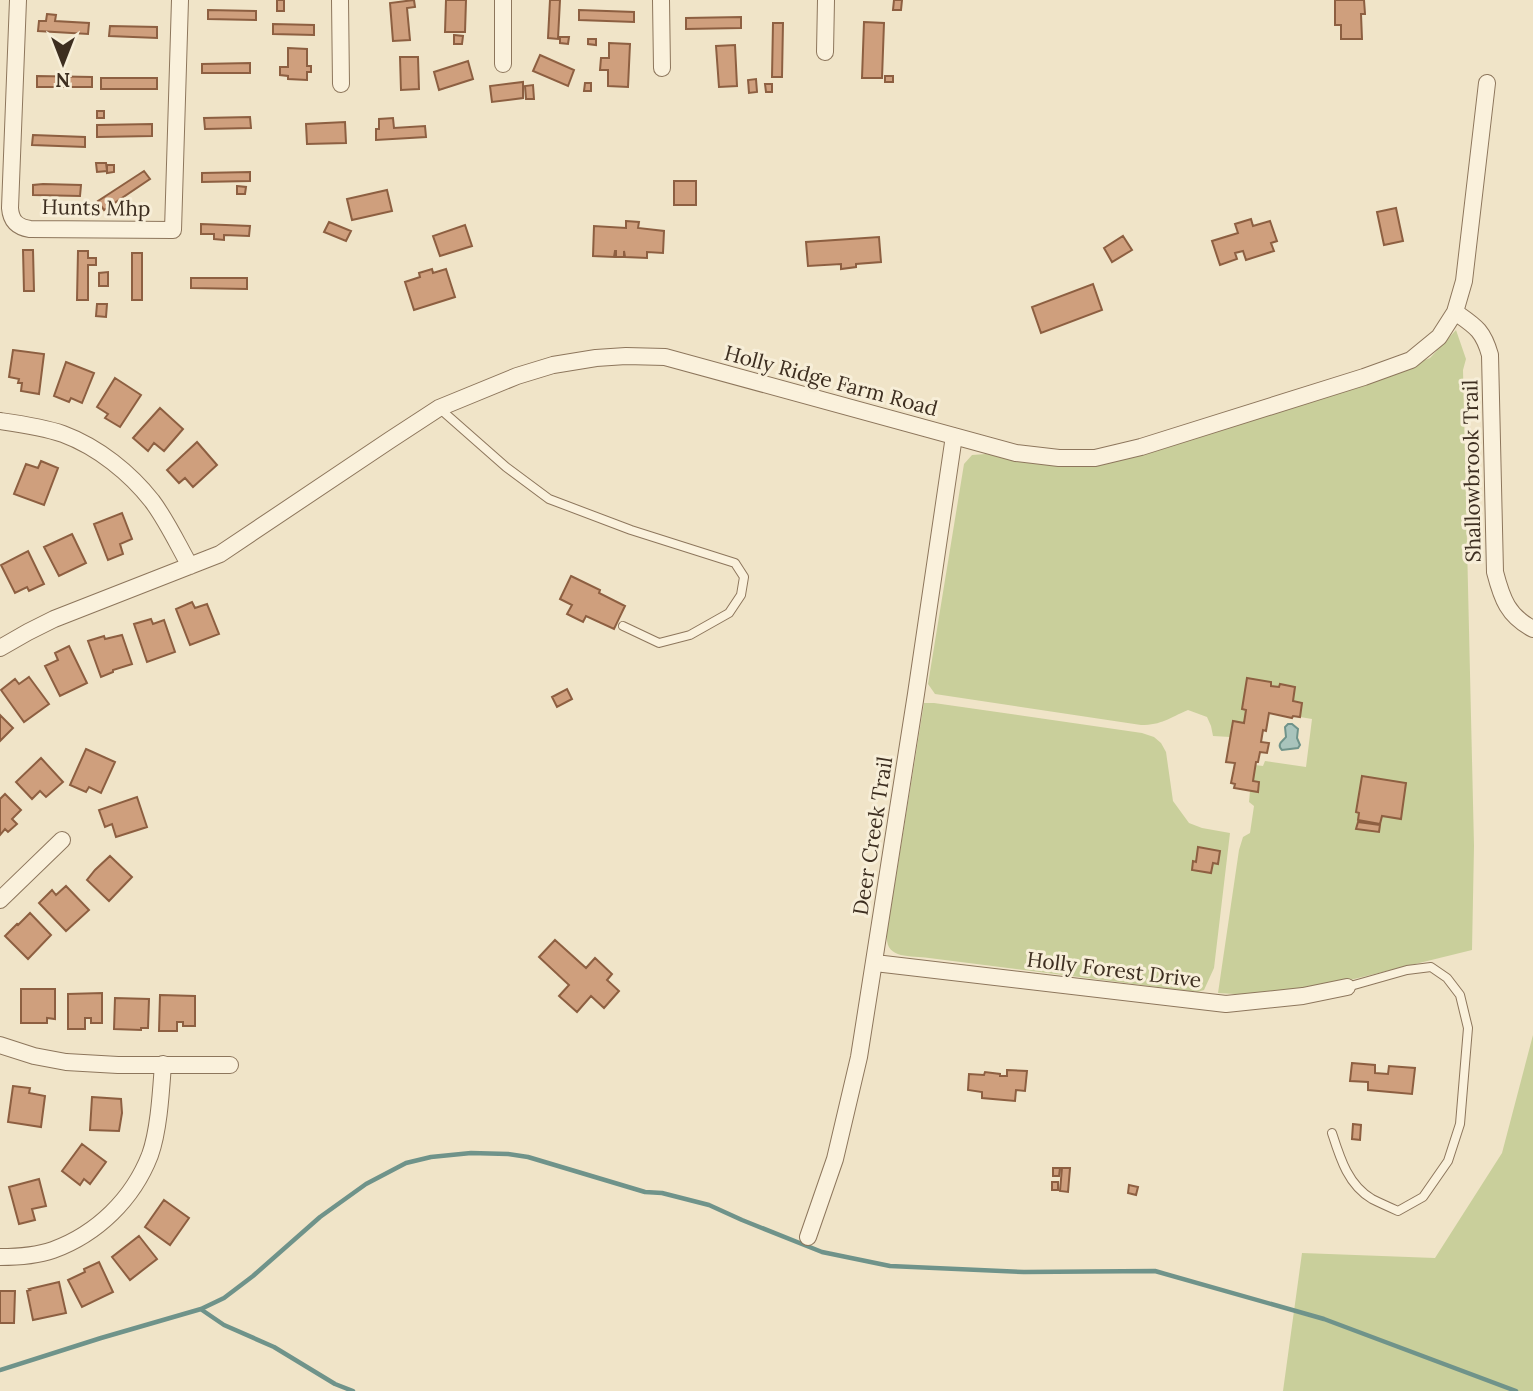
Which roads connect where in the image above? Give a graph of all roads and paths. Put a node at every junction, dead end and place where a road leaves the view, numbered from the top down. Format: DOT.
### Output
graph roads {
  1 [pos="18,0"];
  2 [pos="180,0"];
  3 [pos="340,0"];
  4 [pos="503,0"];
  5 [pos="661,0"];
  6 [pos="826,0"];
  7 [pos="825,52"];
  8 [pos="503,64"];
  9 [pos="662,68"];
  10 [pos="1488,83"];
  11 [pos="341,85"];
  12 [pos="1455,312"];
  13 [pos="439,408"];
  14 [pos="0,421"];
  15 [pos="954,436"];
  16 [pos="190,566"];
  17 [pos="623,626"];
  18 [pos="1533,629"];
  19 [pos="0,649"];
  20 [pos="62,840"];
  21 [pos="0,900"];
  22 [pos="875,963"];
  23 [pos="1347,987"];
  24 [pos="0,1045"];
  25 [pos="163,1064"];
  26 [pos="230,1065"];
  27 [pos="1332,1133"];
  28 [pos="808,1237"];
  29 [pos="0,1257"];
  1 -- 2 [label="street, Hunts Mhp"];
  3 -- 11 [label="street"];
  4 -- 8 [label="street"];
  5 -- 9 [label="street"];
  6 -- 7 [label="street"];
  10 -- 12 [label="street, Holly Ridge Farm Road"];
  12 -- 15 [label="street, Holly Ridge Farm Road"];
  12 -- 18 [label="street, Shallowbrook Trail"];
  13 -- 15 [label="street, Holly Ridge Farm Road"];
  13 -- 16 [label="street, Holly Ridge Farm Road"];
  13 -- 17 [label="lane"];
  14 -- 16 [label="street"];
  15 -- 22 [label="street, Deer Creek Trail"];
  16 -- 19 [label="street, Holly Ridge Farm Road"];
  20 -- 21 [label="street"];
  22 -- 23 [label="street, Holly Forest Drive"];
  22 -- 28 [label="street, Deer Creek Trail"];
  23 -- 27 [label="lane"];
  24 -- 25 [label="street"];
  25 -- 26 [label="street"];
  25 -- 29 [label="street"];
}
